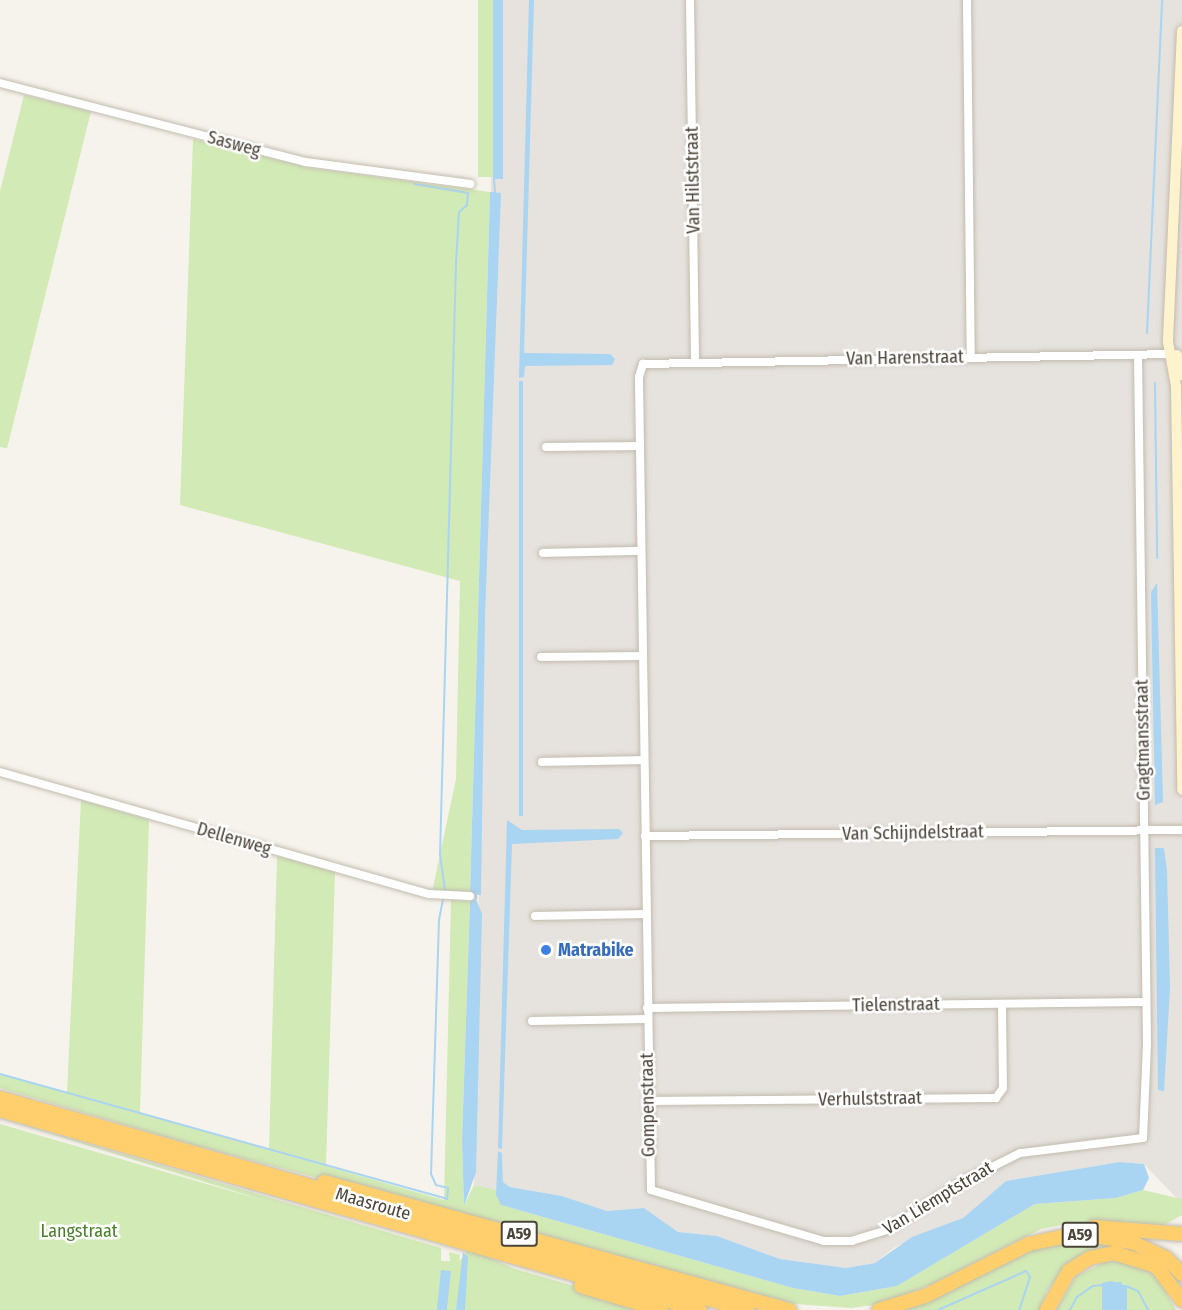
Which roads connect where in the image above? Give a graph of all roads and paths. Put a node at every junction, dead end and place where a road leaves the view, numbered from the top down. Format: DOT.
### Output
graph roads {
  1 [pos="690,0"];
  2 [pos="967,0"];
  3 [pos="1182,31"];
  4 [pos="0,83"];
  5 [pos="471,184"];
  6 [pos="1173,354"];
  7 [pos="1138,355"];
  8 [pos="971,357"];
  9 [pos="695,360"];
  10 [pos="639,373"];
  11 [pos="1182,375"];
  12 [pos="640,446"];
  13 [pos="546,447"];
  14 [pos="641,551"];
  15 [pos="543,553"];
  16 [pos="1181,567"];
  17 [pos="642,656"];
  18 [pos="541,657"];
  19 [pos="644,760"];
  20 [pos="542,762"];
  21 [pos="0,772"];
  22 [pos="1182,790"];
  23 [pos="1145,830"];
  24 [pos="1182,830"];
  25 [pos="645,836"];
  26 [pos="470,896"];
  27 [pos="646,914"];
  28 [pos="535,916"];
  29 [pos="1146,1002"];
  30 [pos="1002,1004"];
  31 [pos="647,1008"];
  32 [pos="647,1019"];
  33 [pos="531,1021"];
  34 [pos="0,1098"];
  35 [pos="648,1101"];
  36 [pos="0,1110"];
  37 [pos="1147,1124"];
  38 [pos="246,1167"];
  39 [pos="651,1190"];
  40 [pos="1182,1234"];
  41 [pos="510,1257"];
  42 [pos="978,1268"];
  43 [pos="1182,1274"];
  44 [pos="1182,1300"];
  45 [pos="661,1310"];
  46 [pos="700,1310"];
  47 [pos="747,1310"];
  48 [pos="790,1310"];
  49 [pos="879,1310"];
  50 [pos="1047,1310"];
  1 -- 9 [label="street, Van Hilststraat"];
  2 -- 8 [label="street"];
  3 -- 6 [label="street"];
  4 -- 5 [label="street, Sasweg"];
  6 -- 7 [label="street, Van Harenstraat"];
  6 -- 11 [label="street"];
  6 -- 16 [label="street"];
  7 -- 8 [label="street, Van Harenstraat"];
  7 -- 23 [label="street, Gragtmansstraat"];
  8 -- 9 [label="street, Van Harenstraat"];
  9 -- 10 [label="street, Van Harenstraat"];
  10 -- 12 [label="street, Gompenstraat"];
  12 -- 13 [label="street"];
  12 -- 14 [label="street, Gompenstraat"];
  14 -- 15 [label="street"];
  14 -- 17 [label="street, Gompenstraat"];
  16 -- 22 [label="street"];
  17 -- 18 [label="street"];
  17 -- 19 [label="street, Gompenstraat"];
  19 -- 20 [label="street"];
  19 -- 25 [label="street, Gompenstraat"];
  21 -- 26 [label="street, Dellenweg"];
  23 -- 24 [label="street, Van Schijndelstraat"];
  23 -- 25 [label="street, Van Schijndelstraat"];
  23 -- 29 [label="street, Gragtmansstraat"];
  25 -- 27 [label="street, Gompenstraat"];
  27 -- 28 [label="street"];
  27 -- 31 [label="street, Gompenstraat"];
  29 -- 30 [label="street, Tielenstraat"];
  29 -- 37 [label="street, Gragtmansstraat"];
  30 -- 31 [label="street, Tielenstraat"];
  30 -- 35 [label="street, Verhulststraat"];
  31 -- 32 [label="street, Gompenstraat"];
  32 -- 33 [label="street"];
  32 -- 35 [label="street, Gompenstraat"];
  34 -- 38 [label="highway, Maasroute / A59"];
  35 -- 39 [label="street, Gompenstraat"];
  36 -- 41 [label="highway, Maasroute / A59"];
  37 -- 39 [label="street, Van Liemptstraat"];
  38 -- 47 [label="highway, Maasroute / A59"];
  38 -- 48 [label="highway, A59"];
  40 -- 42 [label="highway, A59"];
  41 -- 45 [label="highway, A59"];
  41 -- 46 [label="highway, Maasroute / A59"];
  42 -- 43 [label="highway, A59"];
  42 -- 49 [label="highway, A59"];
  44 -- 50 [label="highway, A59"];
}
